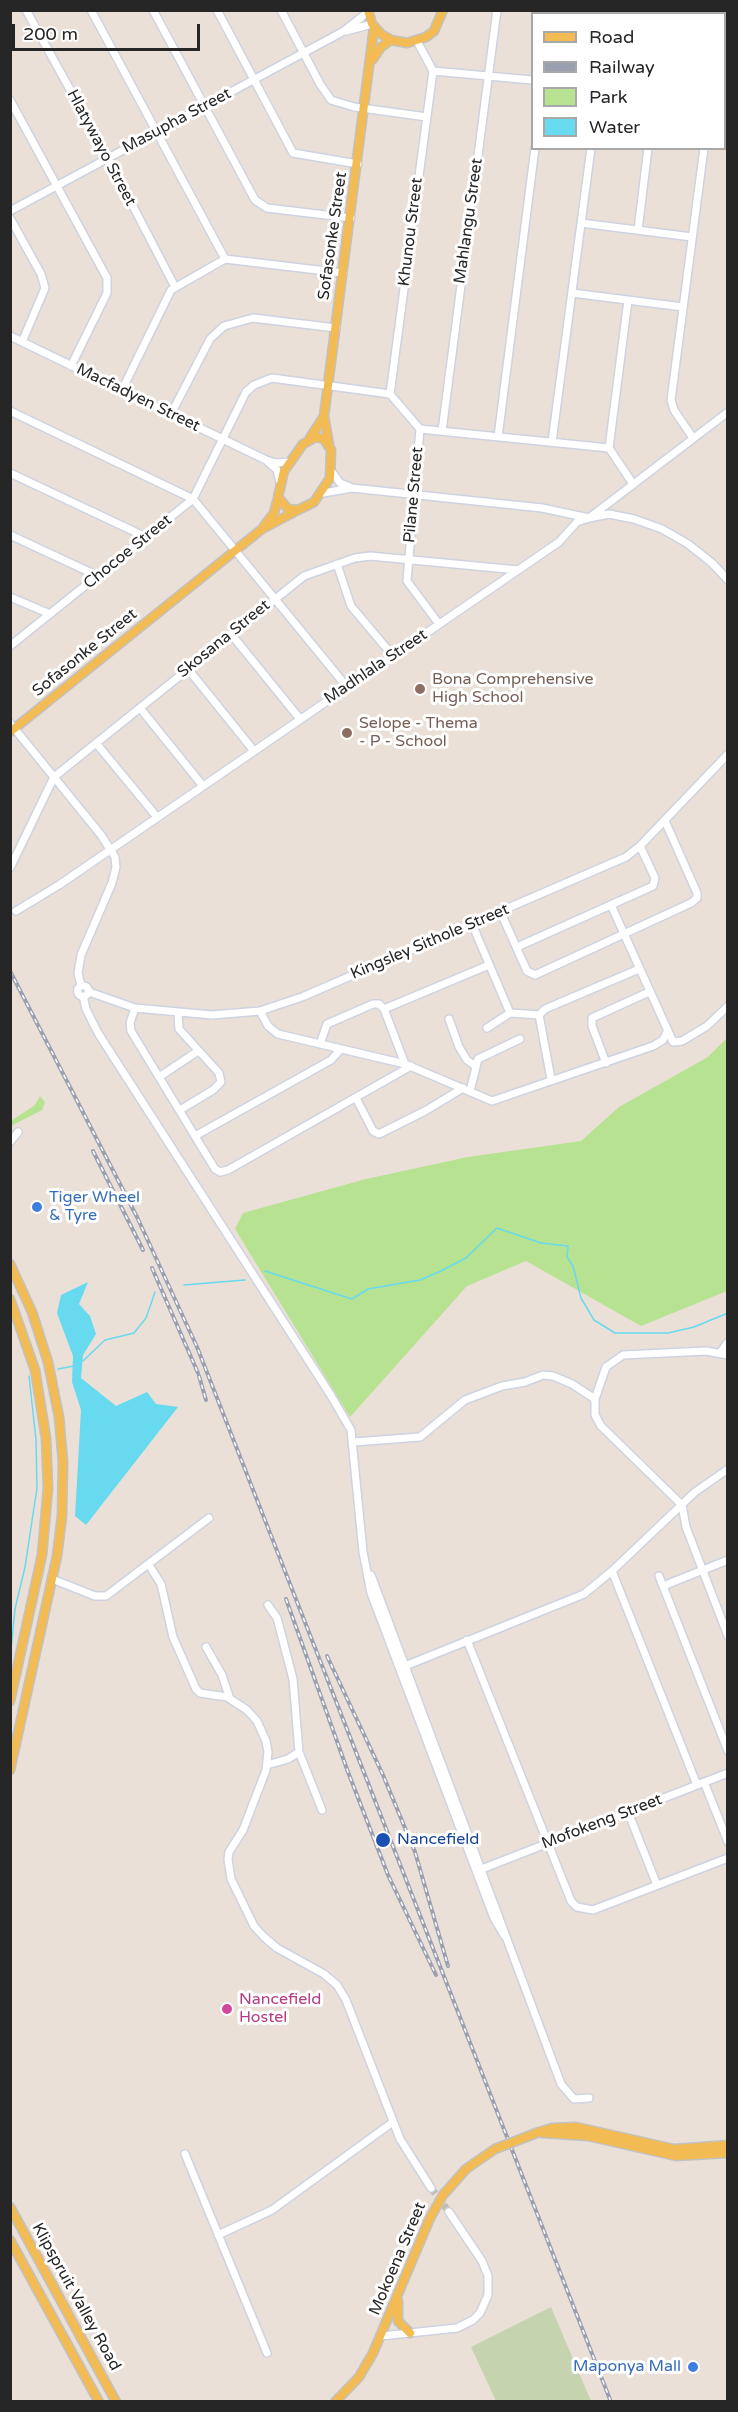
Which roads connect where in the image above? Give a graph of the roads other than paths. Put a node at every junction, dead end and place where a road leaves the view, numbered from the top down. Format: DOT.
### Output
graph roads {
  1 [pos="26,10"];
  2 [pos="91,10"];
  3 [pos="153,10"];
  4 [pos="217,10"];
  5 [pos="497,10"];
  6 [pos="551,10"];
  7 [pos="368,11"];
  8 [pos="444,11"];
  9 [pos="284,12"];
  10 [pos="566,12"];
  11 [pos="373,26"];
  12 [pos="344,32"];
  13 [pos="391,40"];
  14 [pos="417,41"];
  15 [pos="303,53"];
  16 [pos="372,61"];
  17 [pos="433,71"];
  18 [pos="488,76"];
  19 [pos="254,80"];
  20 [pos="531,80"];
  21 [pos="10,100"];
  22 [pos="204,107"];
  23 [pos="366,109"];
  24 [pos="426,117"];
  25 [pos="157,132"];
  26 [pos="535,150"];
  27 [pos="591,150"];
  28 [pos="648,150"];
  29 [pos="704,150"];
  30 [pos="108,158"];
  31 [pos="358,164"];
  32 [pos="57,186"];
  33 [pos="10,211"];
  34 [pos="10,218"];
  35 [pos="351,218"];
  36 [pos="581,223"];
  37 [pos="638,230"];
  38 [pos="692,237"];
  39 [pos="225,259"];
  40 [pos="343,273"];
  41 [pos="174,287"];
  42 [pos="572,293"];
  43 [pos="628,300"];
  44 [pos="683,307"];
  45 [pos="336,328"];
  46 [pos="10,336"];
  47 [pos="22,342"];
  48 [pos="71,366"];
  49 [pos="328,384"];
  50 [pos="122,390"];
  51 [pos="390,394"];
  52 [pos="10,411"];
  53 [pos="728,412"];
  54 [pos="171,414"];
  55 [pos="324,416"];
  56 [pos="420,429"];
  57 [pos="442,431"];
  58 [pos="498,437"];
  59 [pos="310,438"];
  60 [pos="693,438"];
  61 [pos="222,439"];
  62 [pos="552,442"];
  63 [pos="329,445"];
  64 [pos="609,448"];
  65 [pos="266,460"];
  66 [pos="289,462"];
  67 [pos="332,472"];
  68 [pos="10,473"];
  69 [pos="280,482"];
  70 [pos="633,484"];
  71 [pos="352,488"];
  72 [pos="322,493"];
  73 [pos="414,494"];
  74 [pos="279,496"];
  75 [pos="193,499"];
  76 [pos="298,510"];
  77 [pos="589,518"];
  78 [pos="262,529"];
  79 [pos="10,535"];
  80 [pos="147,537"];
  81 [pos="235,550"];
  82 [pos="408,559"];
  83 [pos="337,564"];
  84 [pos="518,570"];
  85 [pos="98,576"];
  86 [pos="728,580"];
  87 [pos="10,597"];
  88 [pos="274,599"];
  89 [pos="50,614"];
  90 [pos="439,624"];
  91 [pos="231,634"];
  92 [pos="10,646"];
  93 [pos="393,656"];
  94 [pos="188,669"];
  95 [pos="347,687"];
  96 [pos="140,708"];
  97 [pos="300,719"];
  98 [pos="12,728"];
  99 [pos="96,743"];
  100 [pos="254,751"];
  101 [pos="728,754"];
  102 [pos="54,777"];
  103 [pos="203,786"];
  104 [pos="157,817"];
  105 [pos="665,821"];
  106 [pos="640,846"];
  107 [pos="111,848"];
  108 [pos="10,868"];
  109 [pos="611,905"];
  110 [pos="16,911"];
  111 [pos="501,913"];
  112 [pos="472,924"];
  113 [pos="624,934"];
  114 [pos="516,947"];
  115 [pos="489,965"];
  116 [pos="639,969"];
  117 [pos="649,992"];
  118 [pos="86,994"];
  119 [pos="728,1006"];
  120 [pos="135,1008"];
  121 [pos="384,1009"];
  122 [pos="260,1011"];
  123 [pos="510,1013"];
  124 [pos="178,1014"];
  125 [pos="538,1015"];
  126 [pos="449,1019"];
  127 [pos="487,1029"];
  128 [pos="667,1032"];
  129 [pos="520,1040"];
  130 [pos="320,1044"];
  131 [pos="341,1049"];
  132 [pos="198,1051"];
  133 [pos="606,1063"];
  134 [pos="408,1065"];
  135 [pos="474,1065"];
  136 [pos="159,1077"];
  137 [pos="551,1079"];
  138 [pos="466,1089"];
  139 [pos="356,1098"];
  140 [pos="180,1110"];
  141 [pos="10,1134"];
  142 [pos="195,1136"];
  143 [pos="10,1142"];
  144 [pos="10,1264"];
  145 [pos="10,1299"];
  146 [pos="728,1342"];
  147 [pos="724,1354"];
  148 [pos="595,1399"];
  149 [pos="354,1442"];
  150 [pos="728,1469"];
  151 [pos="682,1505"];
  152 [pos="208,1518"];
  153 [pos="364,1545"];
  154 [pos="728,1560"];
  155 [pos="149,1565"];
  156 [pos="702,1570"];
  157 [pos="612,1571"];
  158 [pos="658,1576"];
  159 [pos="52,1579"];
  160 [pos="663,1586"];
  161 [pos="268,1605"];
  162 [pos="728,1612"];
  163 [pos="719,1615"];
  164 [pos="728,1636"];
  165 [pos="467,1640"];
  166 [pos="206,1647"];
  167 [pos="405,1666"];
  168 [pos="230,1699"];
  169 [pos="10,1701"];
  170 [pos="728,1751"];
  171 [pos="299,1752"];
  172 [pos="267,1765"];
  173 [pos="10,1770"];
  174 [pos="728,1773"];
  175 [pos="701,1784"];
  176 [pos="322,1810"];
  177 [pos="628,1812"];
  178 [pos="549,1842"];
  179 [pos="728,1842"];
  180 [pos="728,1857"];
  181 [pos="479,1870"];
  182 [pos="657,1885"];
  183 [pos="589,2098"];
  184 [pos="393,2122"];
  185 [pos="552,2131"];
  186 [pos="728,2145"];
  187 [pos="728,2153"];
  188 [pos="185,2154"];
  189 [pos="431,2188"];
  190 [pos="10,2207"];
  191 [pos="449,2212"];
  192 [pos="218,2235"];
  193 [pos="10,2240"];
  194 [pos="399,2292"];
  195 [pos="410,2333"];
  196 [pos="381,2337"];
  197 [pos="267,2353"];
  198 [pos="99,2402"];
  199 [pos="116,2402"];
  200 [pos="335,2402"];
  1 -- 30 [label="street, Hlatywayo Street"];
  2 -- 25 [label="street"];
  3 -- 22 [label="street"];
  4 -- 19 [label="street"];
  5 -- 18 [label="street, Mahlangu Street"];
  6 -- 10 [label="street"];
  7 -- 11 [label="main road, Sofasonke Street"];
  7 -- 12 [label="street, Masupha Street"];
  8 -- 14 [label="main road"];
  9 -- 15 [label="street"];
  11 -- 12 [label="street, Masupha Street"];
  11 -- 13 [label="main road"];
  11 -- 16 [label="main road, Sofasonke Street"];
  12 -- 15 [label="street, Masupha Street"];
  13 -- 14 [label="main road"];
  13 -- 16 [label="main road"];
  14 -- 17 [label="street"];
  15 -- 19 [label="street, Masupha Street"];
  15 -- 23 [label="street"];
  16 -- 23 [label="main road, Sofasonke Street"];
  17 -- 18 [label="street"];
  17 -- 24 [label="street, Khunou Street"];
  18 -- 20 [label="street"];
  18 -- 57 [label="street, Mahlangu Street"];
  19 -- 22 [label="street, Masupha Street"];
  19 -- 31 [label="street"];
  21 -- 32 [label="street"];
  22 -- 25 [label="street, Masupha Street"];
  22 -- 35 [label="street"];
  23 -- 24 [label="street"];
  23 -- 31 [label="main road, Sofasonke Street"];
  24 -- 51 [label="street, Khunou Street"];
  25 -- 30 [label="street, Masupha Street"];
  25 -- 39 [label="street"];
  26 -- 58 [label="street"];
  27 -- 36 [label="street"];
  28 -- 37 [label="street"];
  29 -- 38 [label="street"];
  30 -- 32 [label="street, Masupha Street"];
  30 -- 41 [label="street, Hlatywayo Street"];
  31 -- 35 [label="main road, Sofasonke Street"];
  32 -- 33 [label="street, Masupha Street"];
  32 -- 48 [label="street"];
  34 -- 47 [label="street"];
  35 -- 40 [label="main road, Sofasonke Street"];
  36 -- 37 [label="street"];
  36 -- 42 [label="street"];
  37 -- 38 [label="street"];
  38 -- 44 [label="street"];
  39 -- 40 [label="street"];
  39 -- 41 [label="street"];
  40 -- 45 [label="main road, Sofasonke Street"];
  41 -- 50 [label="street"];
  42 -- 43 [label="street"];
  42 -- 62 [label="street"];
  43 -- 44 [label="street"];
  43 -- 64 [label="street"];
  44 -- 60 [label="street"];
  45 -- 49 [label="main road, Sofasonke Street"];
  45 -- 54 [label="street"];
  46 -- 47 [label="street, Macfadyen Street"];
  47 -- 48 [label="street, Macfadyen Street"];
  48 -- 50 [label="street, Macfadyen Street"];
  49 -- 51 [label="street"];
  49 -- 55 [label="main road, Sofasonke Street"];
  49 -- 61 [label="street, Chocoe Street"];
  50 -- 54 [label="street, Macfadyen Street"];
  51 -- 56 [label="street, Pilane Street"];
  52 -- 75 [label="street"];
  53 -- 60 [label="street, Madhlala Street"];
  54 -- 61 [label="street, Macfadyen Street"];
  55 -- 59 [label="main road, Sofasonke Street"];
  55 -- 63 [label="main road, Sofasonke Street"];
  56 -- 57 [label="street"];
  56 -- 73 [label="street, Pilane Street"];
  57 -- 58 [label="street"];
  58 -- 62 [label="street"];
  59 -- 63 [label="main road"];
  59 -- 66 [label="main road, Sofasonke Street"];
  60 -- 70 [label="street, Madhlala Street"];
  61 -- 65 [label="street, Macfadyen Street"];
  61 -- 75 [label="street, Chocoe Street"];
  62 -- 64 [label="street"];
  63 -- 67 [label="main road, Sofasonke Street"];
  64 -- 70 [label="street"];
  65 -- 66 [label="street, Macfadyen Street"];
  65 -- 69 [label="street"];
  66 -- 69 [label="main road, Sofasonke Street"];
  67 -- 71 [label="street"];
  67 -- 72 [label="main road, Sofasonke Street"];
  68 -- 80 [label="street"];
  69 -- 74 [label="main road, Sofasonke Street"];
  70 -- 77 [label="street, Madhlala Street"];
  71 -- 72 [label="street"];
  71 -- 73 [label="street"];
  72 -- 76 [label="main road, Sofasonke Street"];
  73 -- 77 [label="street"];
  73 -- 82 [label="street, Pilane Street"];
  74 -- 76 [label="main road"];
  74 -- 78 [label="main road, Sofasonke Street"];
  75 -- 80 [label="street, Chocoe Street"];
  75 -- 81 [label="street"];
  76 -- 78 [label="main road, Sofasonke Street"];
  77 -- 84 [label="street, Madhlala Street"];
  77 -- 86 [label="street"];
  78 -- 81 [label="main road, Sofasonke Street"];
  79 -- 85 [label="street"];
  80 -- 85 [label="street, Chocoe Street"];
  81 -- 88 [label="street"];
  81 -- 98 [label="main road, Sofasonke Street"];
  82 -- 83 [label="street, Skosana Street"];
  82 -- 84 [label="street, Skosana Street"];
  82 -- 90 [label="street, Pilane Street"];
  83 -- 88 [label="street, Skosana Street"];
  83 -- 93 [label="street"];
  84 -- 90 [label="street, Madhlala Street"];
  85 -- 89 [label="street, Chocoe Street"];
  87 -- 89 [label="street"];
  88 -- 91 [label="street, Skosana Street"];
  88 -- 95 [label="street"];
  89 -- 92 [label="street, Chocoe Street"];
  90 -- 93 [label="street, Madhlala Street"];
  91 -- 94 [label="street, Skosana Street"];
  91 -- 97 [label="street"];
  93 -- 95 [label="street, Madhlala Street"];
  94 -- 96 [label="street, Skosana Street"];
  94 -- 100 [label="street"];
  95 -- 97 [label="street, Madhlala Street"];
  96 -- 99 [label="street, Skosana Street"];
  96 -- 103 [label="street"];
  97 -- 100 [label="street, Madhlala Street"];
  98 -- 102 [label="street"];
  99 -- 102 [label="street, Skosana Street"];
  99 -- 104 [label="street"];
  100 -- 103 [label="street, Madhlala Street"];
  101 -- 105 [label="street, Kingsley Sithole Street"];
  102 -- 107 [label="street"];
  102 -- 108 [label="street, Skosana Street"];
  103 -- 104 [label="street, Madhlala Street"];
  104 -- 107 [label="street, Madhlala Street"];
  105 -- 106 [label="street, Kingsley Sithole Street"];
  105 -- 113 [label="street"];
  106 -- 109 [label="street"];
  106 -- 111 [label="street, Kingsley Sithole Street"];
  107 -- 110 [label="street, Madhlala Street"];
  107 -- 118 [label="street"];
  109 -- 113 [label="street"];
  109 -- 114 [label="street"];
  111 -- 112 [label="street, Kingsley Sithole Street"];
  111 -- 114 [label="street"];
  112 -- 115 [label="street"];
  112 -- 122 [label="street, Kingsley Sithole Street"];
  113 -- 114 [label="street"];
  113 -- 116 [label="street"];
  115 -- 121 [label="street"];
  115 -- 123 [label="street"];
  116 -- 117 [label="street"];
  116 -- 125 [label="street"];
  117 -- 128 [label="street"];
  117 -- 133 [label="street"];
  118 -- 120 [label="street, Kingsley Sithole Street"];
  118 -- 149 [label="street"];
  119 -- 128 [label="street"];
  120 -- 124 [label="street, Kingsley Sithole Street"];
  120 -- 136 [label="street"];
  121 -- 130 [label="street"];
  121 -- 134 [label="street"];
  122 -- 124 [label="street, Kingsley Sithole Street"];
  122 -- 130 [label="street"];
  123 -- 125 [label="street"];
  123 -- 127 [label="street"];
  124 -- 132 [label="street"];
  125 -- 137 [label="street"];
  126 -- 135 [label="street"];
  128 -- 133 [label="street"];
  129 -- 135 [label="street"];
  130 -- 131 [label="street"];
  131 -- 134 [label="street"];
  131 -- 142 [label="street"];
  132 -- 136 [label="street"];
  132 -- 140 [label="street"];
  133 -- 137 [label="street"];
  134 -- 138 [label="street"];
  134 -- 139 [label="street"];
  135 -- 138 [label="street"];
  136 -- 140 [label="street"];
  137 -- 138 [label="street"];
  138 -- 139 [label="street"];
  139 -- 142 [label="street"];
  140 -- 142 [label="street"];
  141 -- 143 [label="street"];
  144 -- 159 [label="main road"];
  145 -- 169 [label="main road"];
  146 -- 147 [label="street"];
  147 -- 148 [label="street"];
  148 -- 149 [label="street"];
  148 -- 151 [label="street"];
  149 -- 153 [label="street"];
  150 -- 151 [label="street"];
  151 -- 156 [label="street"];
  151 -- 157 [label="street"];
  152 -- 155 [label="street"];
  153 -- 167 [label="street"];
  153 -- 181 [label="street"];
  154 -- 156 [label="street"];
  155 -- 159 [label="street"];
  155 -- 168 [label="street"];
  156 -- 160 [label="street"];
  156 -- 163 [label="street"];
  157 -- 165 [label="street"];
  157 -- 175 [label="street"];
  158 -- 160 [label="street"];
  159 -- 173 [label="main road"];
  160 -- 170 [label="street"];
  161 -- 171 [label="street"];
  162 -- 163 [label="street"];
  163 -- 164 [label="street"];
  165 -- 167 [label="street"];
  165 -- 178 [label="street"];
  166 -- 168 [label="street"];
  167 -- 181 [label="street"];
  168 -- 172 [label="street"];
  171 -- 172 [label="street"];
  171 -- 176 [label="street"];
  172 -- 184 [label="street"];
  174 -- 175 [label="street, Mofokeng Street"];
  175 -- 177 [label="street, Mofokeng Street"];
  175 -- 179 [label="street"];
  177 -- 178 [label="street, Mofokeng Street"];
  177 -- 182 [label="street"];
  178 -- 181 [label="street, Mofokeng Street"];
  178 -- 182 [label="street"];
  180 -- 182 [label="street"];
  181 -- 183 [label="street"];
  184 -- 189 [label="street"];
  184 -- 192 [label="street"];
  185 -- 186 [label="main road, Mokoena Street"];
  185 -- 187 [label="main road, Mokoena Street"];
  185 -- 194 [label="main road, Mokoena Street, bridge"];
  188 -- 192 [label="street"];
  190 -- 199 [label="main road, Klipspruit Valley Road"];
  191 -- 195 [label="street"];
  192 -- 197 [label="street"];
  193 -- 198 [label="main road, Klipspruit Valley Road"];
  194 -- 195 [label="main road"];
  194 -- 196 [label="main road, Mokoena Street"];
  195 -- 196 [label="street"];
  196 -- 200 [label="main road, Mokoena Street"];
}
